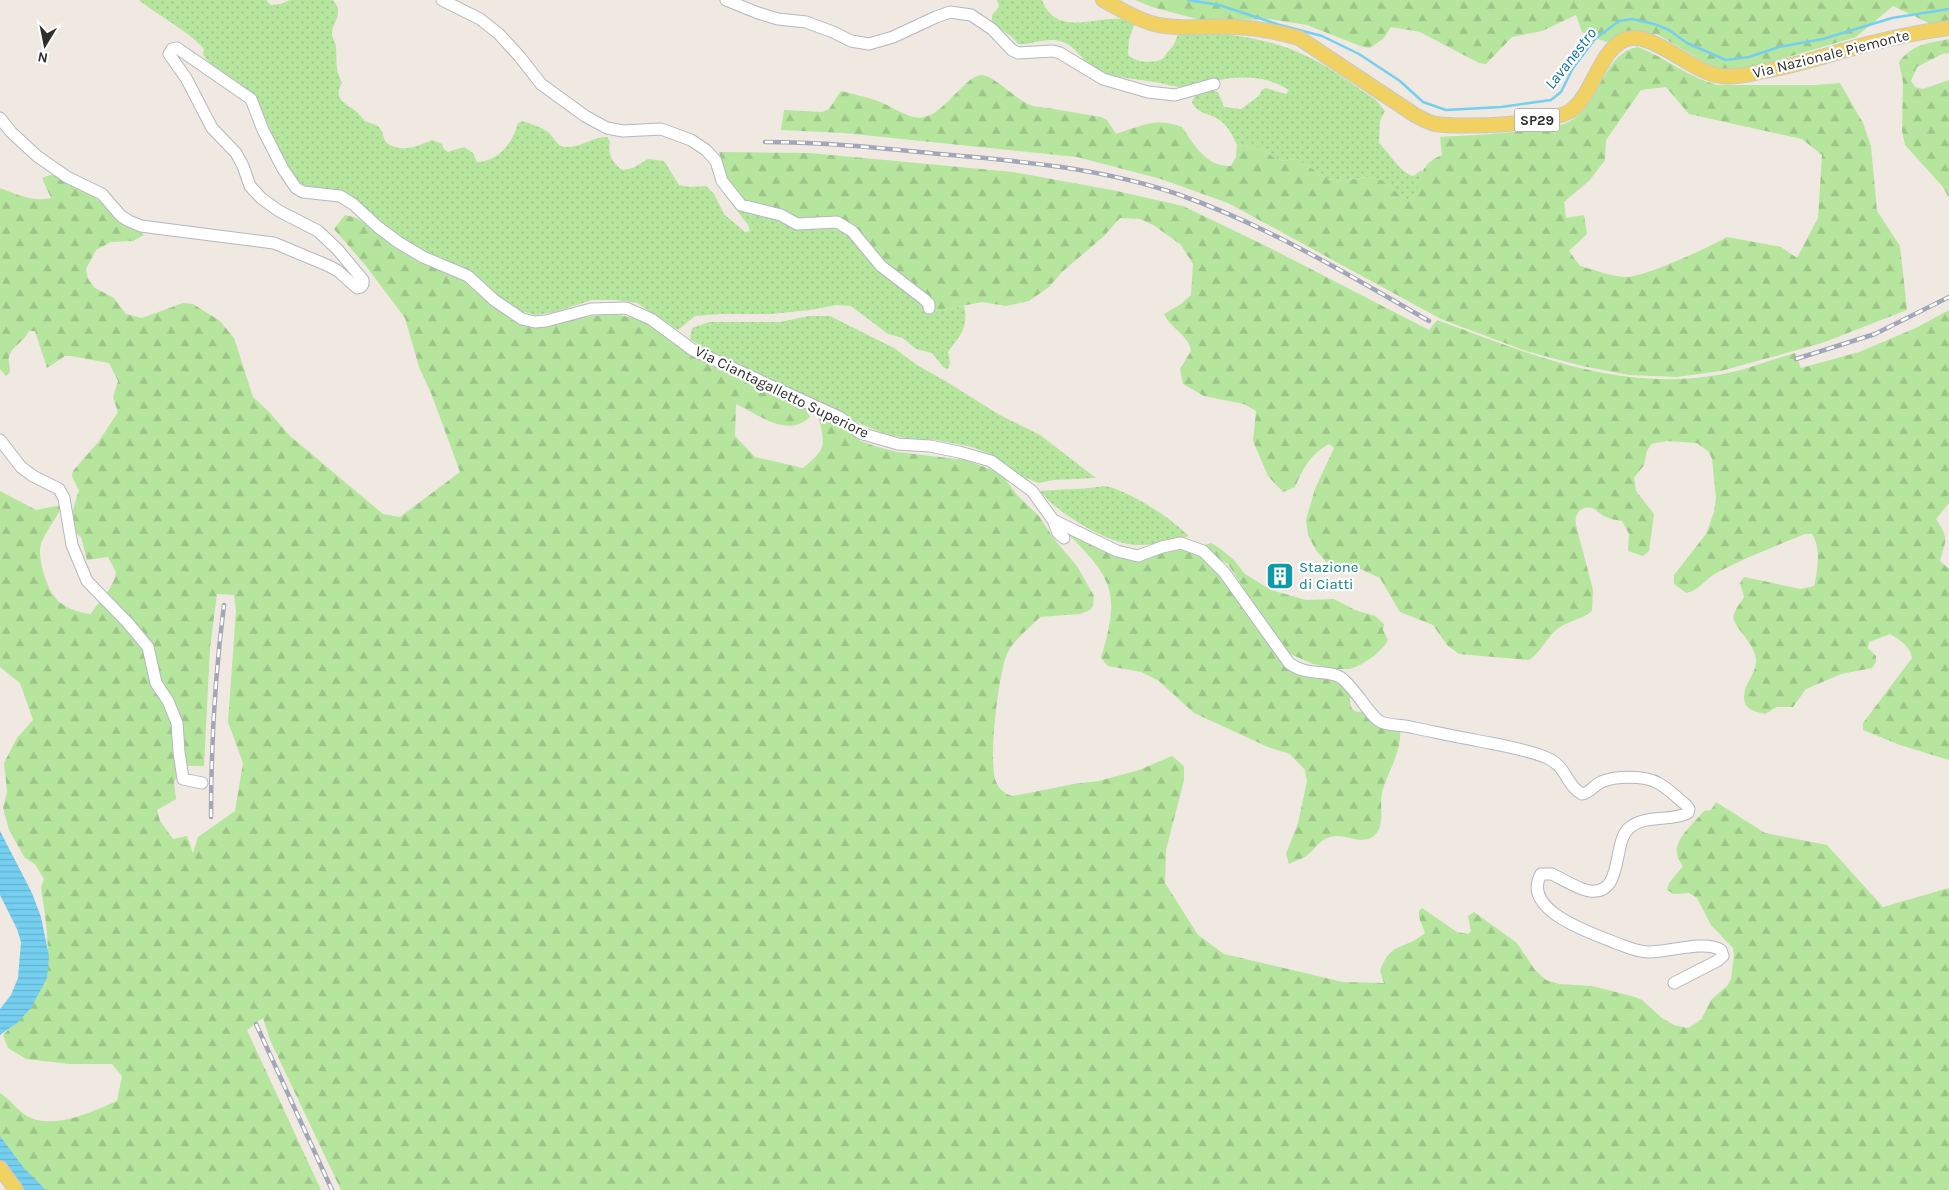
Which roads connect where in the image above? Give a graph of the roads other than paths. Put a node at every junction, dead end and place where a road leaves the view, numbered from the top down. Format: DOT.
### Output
graph roads {
  1 [pos="442,0"];
  2 [pos="726,0"];
  3 [pos="1103,0"];
  4 [pos="1949,28"];
  5 [pos="1214,84"];
  6 [pos="0,118"];
  7 [pos="929,308"];
  8 [pos="0,440"];
  9 [pos="1054,520"];
  10 [pos="1064,538"];
  11 [pos="202,782"];
  12 [pos="1674,984"];
  13 [pos="0,1168"];
  14 [pos="16,1190"];
  1 -- 7 [label="street"];
  2 -- 5 [label="street"];
  3 -- 4 [label="main road, Via Nazionale Piemonte / SP29"];
  6 -- 9 [label="street, Via Ciantagalletto Superiore"];
  8 -- 11 [label="street"];
  9 -- 10 [label="street, Via Ciantagalletto Superiore"];
  9 -- 12 [label="street, Via Ciantagalletto Superiore"];
  13 -- 14 [label="main road"];
}
